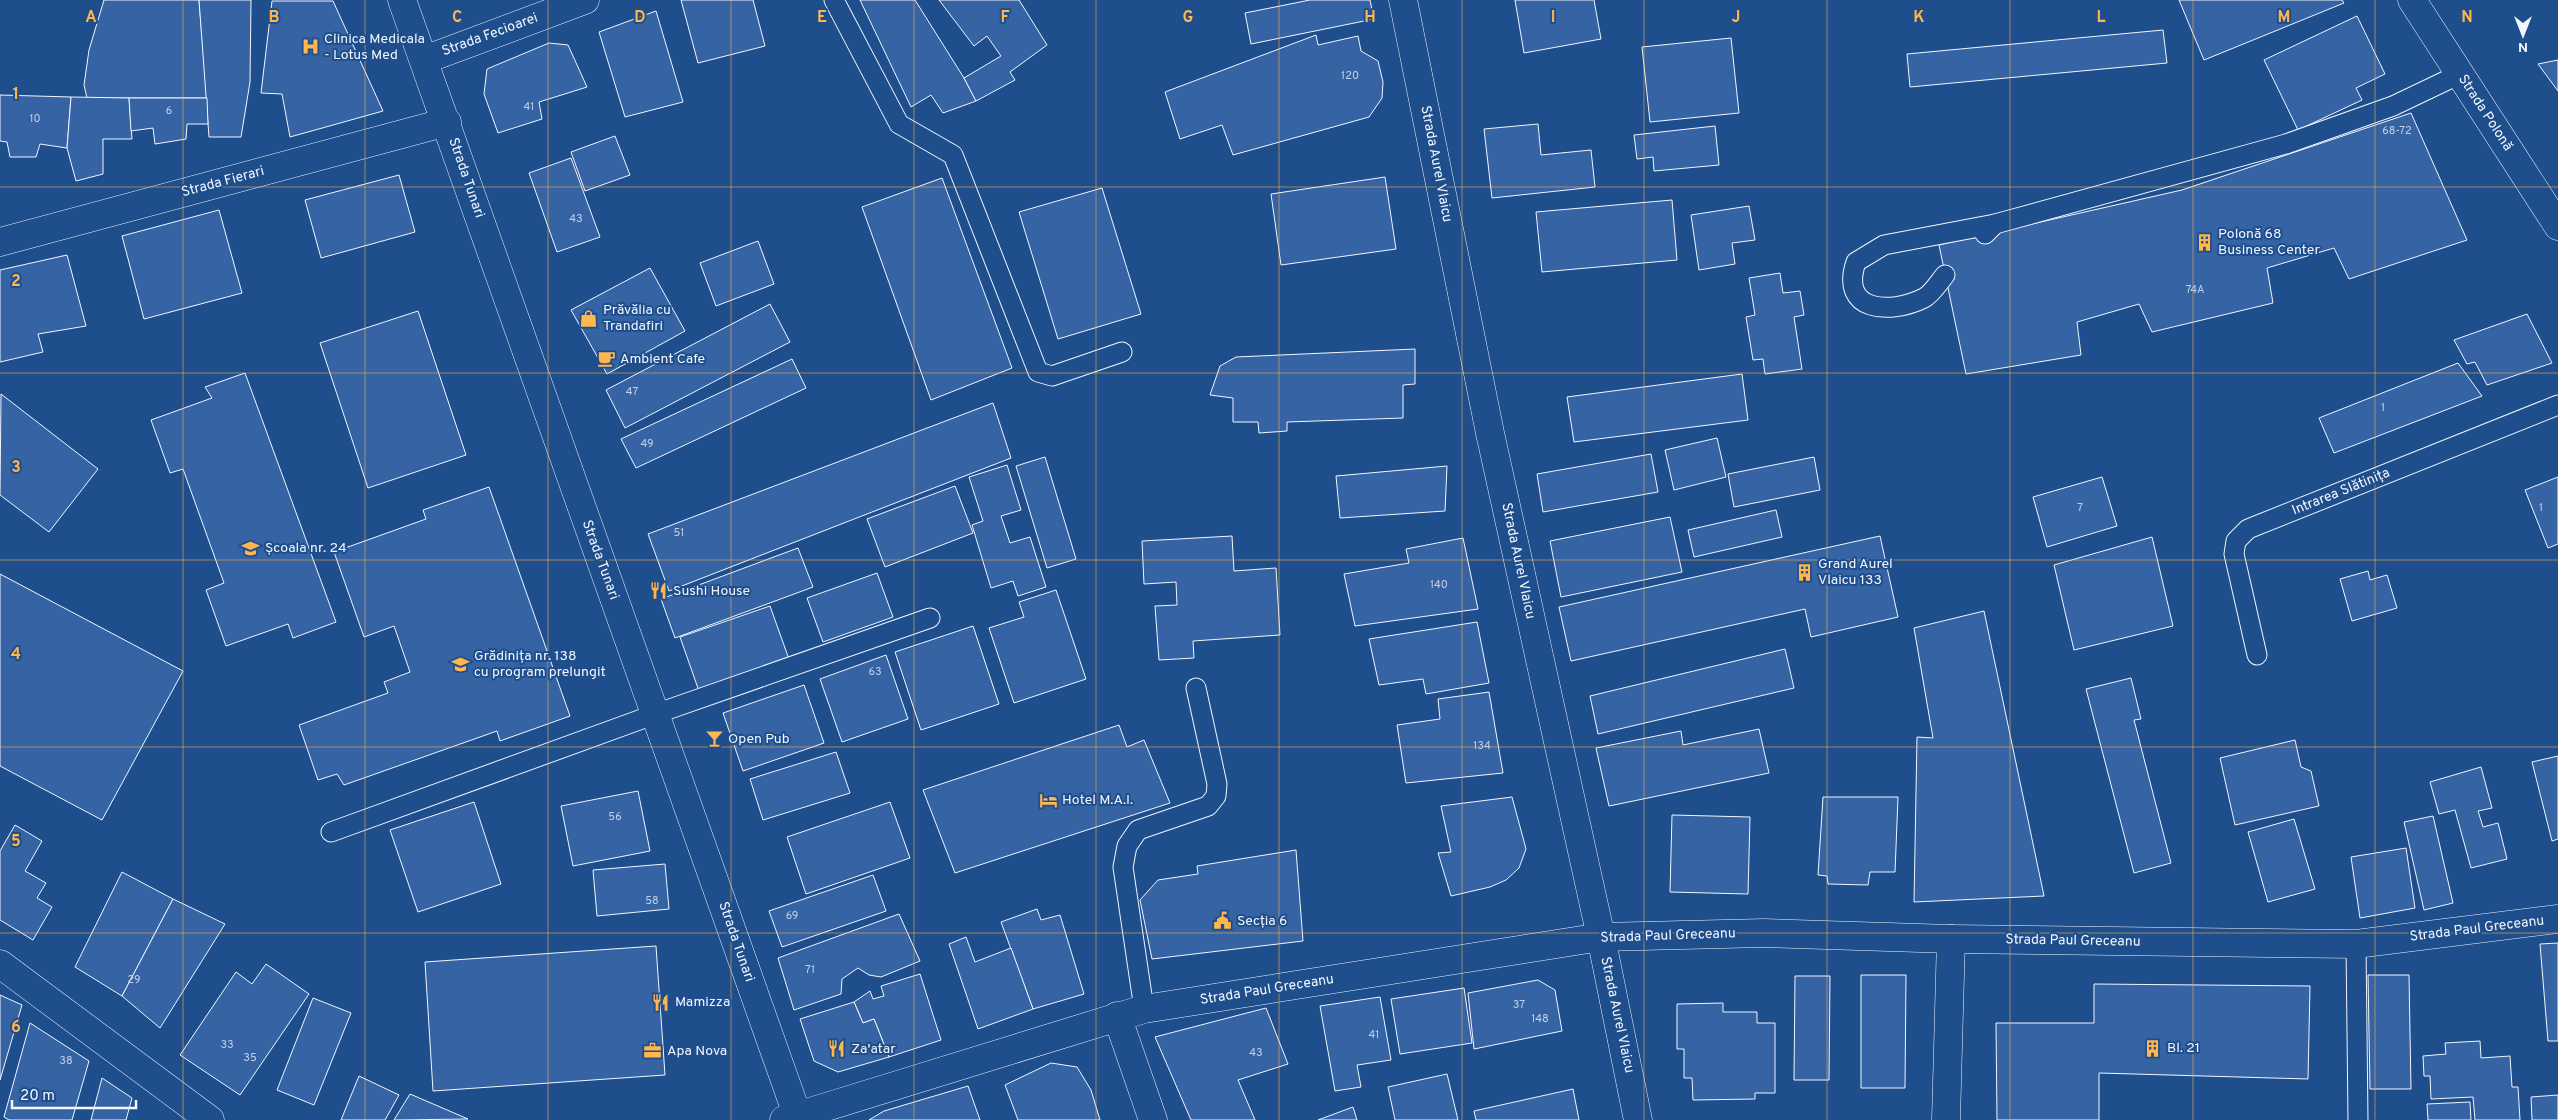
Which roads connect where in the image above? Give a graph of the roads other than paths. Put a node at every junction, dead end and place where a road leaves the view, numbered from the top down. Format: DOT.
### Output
graph roads {
  1 [pos="402,0"];
  2 [pos="585,0"];
  3 [pos="834,0"];
  4 [pos="1403,0"];
  5 [pos="2412,0"];
  6 [pos="424,60"];
  7 [pos="2460,74"];
  8 [pos="447,122"];
  9 [pos="2558,226"];
  10 [pos="0,242"];
  11 [pos="1945,276"];
  12 [pos="1122,352"];
  13 [pos="2558,404"];
  14 [pos="930,618"];
  15 [pos="2257,654"];
  16 [pos="1196,688"];
  17 [pos="655,714"];
  18 [pos="331,832"];
  19 [pos="2558,919"];
  20 [pos="1601,938"];
  21 [pos="1951,939"];
  22 [pos="2356,944"];
  23 [pos="0,964"];
  24 [pos="1144,1009"];
  25 [pos="1117,1016"];
  26 [pos="793,1119"];
  27 [pos="210,1120"];
  28 [pos="1153,1120"];
  29 [pos="1638,1120"];
  30 [pos="1946,1120"];
  31 [pos="2358,1120"];
  1 -- 6 [label="street, Strada Tunari"];
  2 -- 6 [label="street, Strada Fecioarei"];
  3 -- 12 [label="lane"];
  4 -- 20 [label="street, Strada Aurel Vlaicu"];
  5 -- 7 [label="street, Strada Polonă"];
  6 -- 8 [label="street, Strada Tunari"];
  7 -- 9 [label="street, Strada Polonă"];
  7 -- 11 [label="lane"];
  8 -- 10 [label="street, Strada Fierari"];
  8 -- 17 [label="street, Strada Tunari"];
  13 -- 15 [label="lane, Intrarea Slătinița"];
  14 -- 17 [label="lane"];
  16 -- 24 [label="lane"];
  17 -- 18 [label="lane"];
  17 -- 26 [label="street, Strada Tunari"];
  19 -- 22 [label="street, Strada Paul Greceanu"];
  20 -- 21 [label="street, Strada Paul Greceanu"];
  20 -- 24 [label="street, Strada Paul Greceanu"];
  20 -- 29 [label="street, Strada Aurel Vlaicu"];
  21 -- 22 [label="street, Strada Paul Greceanu"];
  21 -- 30 [label="street"];
  22 -- 31 [label="lane"];
  23 -- 27 [label="street"];
  24 -- 25 [label="street, Strada Paul Greceanu"];
  25 -- 26 [label="street, Strada Paul Greceanu"];
  25 -- 28 [label="street"];
}
